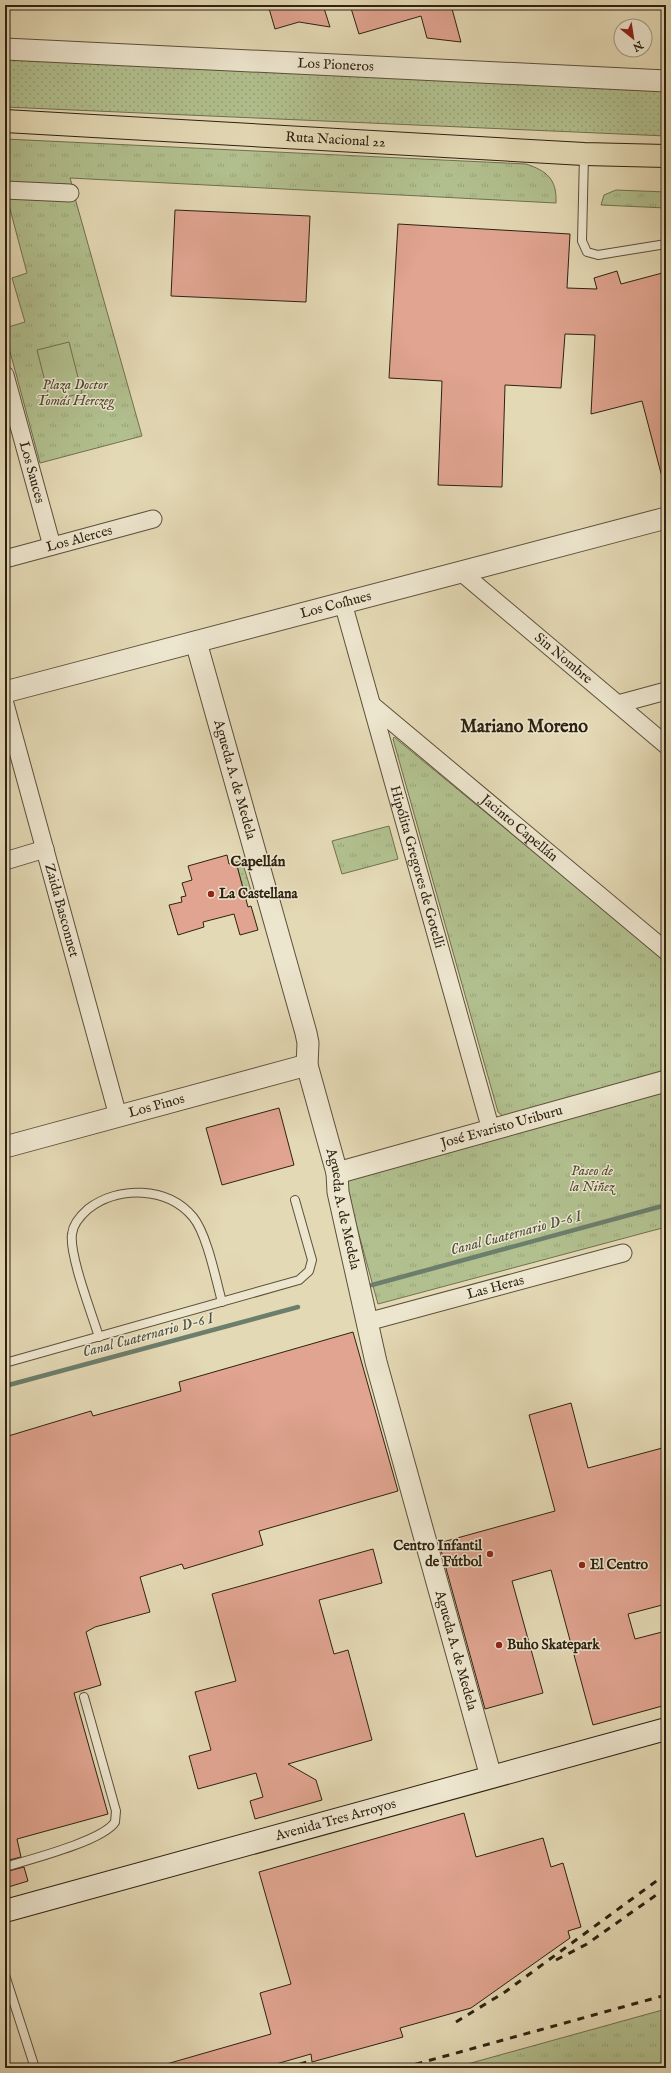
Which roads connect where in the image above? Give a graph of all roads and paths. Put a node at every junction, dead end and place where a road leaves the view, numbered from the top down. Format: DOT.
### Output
graph roads {
  1 [pos="5,49"];
  2 [pos="666,81"];
  3 [pos="5,121"];
  4 [pos="584,154"];
  5 [pos="666,156"];
  6 [pos="5,190"];
  7 [pos="70,193"];
  8 [pos="666,244"];
  9 [pos="5,375"];
  10 [pos="666,518"];
  11 [pos="153,519"];
  12 [pos="52,546"];
  13 [pos="5,559"];
  14 [pos="461,572"];
  15 [pos="343,603"];
  16 [pos="196,642"];
  17 [pos="666,691"];
  18 [pos="5,692"];
  19 [pos="5,704"];
  20 [pos="618,704"];
  21 [pos="372,705"];
  22 [pos="666,744"];
  23 [pos="45,850"];
  24 [pos="5,861"];
  25 [pos="666,951"];
  26 [pos="307,1065"];
  27 [pos="666,1081"];
  28 [pos="118,1116"];
  29 [pos="491,1130"];
  30 [pos="5,1147"];
  31 [pos="337,1173"];
  32 [pos="294,1200"];
  33 [pos="623,1253"];
  34 [pos="222,1302"];
  35 [pos="367,1322"];
  36 [pos="98,1337"];
  37 [pos="5,1363"];
  38 [pos="84,1696"];
  39 [pos="666,1729"];
  40 [pos="491,1777"];
  41 [pos="5,1867"];
  42 [pos="5,1910"];
  43 [pos="5,1975"];
  44 [pos="35,2068"];
  1 -- 2 [label="street, Los Pioneros"];
  3 -- 4 [label="highway, Ruta Nacional 22"];
  4 -- 5 [label="highway, Ruta Nacional 22"];
  4 -- 8 [label="lane"];
  6 -- 7 [label="street"];
  9 -- 12 [label="street, Los Sauces"];
  10 -- 14 [label="street, Los Coíhues"];
  11 -- 12 [label="street, Los Alerces"];
  12 -- 13 [label="street, Los Alerces"];
  14 -- 15 [label="street, Los Coíhues"];
  14 -- 20 [label="street, Sin Nombre"];
  15 -- 16 [label="street, Los Coíhues"];
  15 -- 21 [label="street, Hipólita Gregores de Gotelli"];
  16 -- 18 [label="street, Los Coíhues"];
  16 -- 26 [label="street, Agueda A. de Medela"];
  17 -- 20 [label="street"];
  19 -- 23 [label="street, Zaida Basconnet"];
  20 -- 22 [label="street, Sin Nombre"];
  21 -- 25 [label="street, Jacinto Capellán"];
  21 -- 29 [label="street, Hipólita Gregores de Gotelli"];
  23 -- 24 [label="street"];
  23 -- 28 [label="street, Zaida Basconnet"];
  26 -- 28 [label="street, Los Pinos"];
  26 -- 31 [label="street, Agueda A. de Medela"];
  27 -- 29 [label="street, José Evaristo Uriburu"];
  28 -- 30 [label="street, Los Pinos"];
  29 -- 31 [label="street, José Evaristo Uriburu"];
  31 -- 35 [label="street, Agueda A. de Medela"];
  32 -- 34 [label="lane"];
  33 -- 35 [label="street, Las Heras"];
  34 -- 36 [label="lane"];
  34 -- 36 [label="lane"];
  35 -- 40 [label="street, Agueda A. de Medela"];
  36 -- 37 [label="lane"];
  38 -- 41 [label="lane"];
  39 -- 40 [label="main road, Avenida Tres Arroyos"];
  40 -- 42 [label="main road, Avenida Tres Arroyos"];
  43 -- 44 [label="lane"];
}
